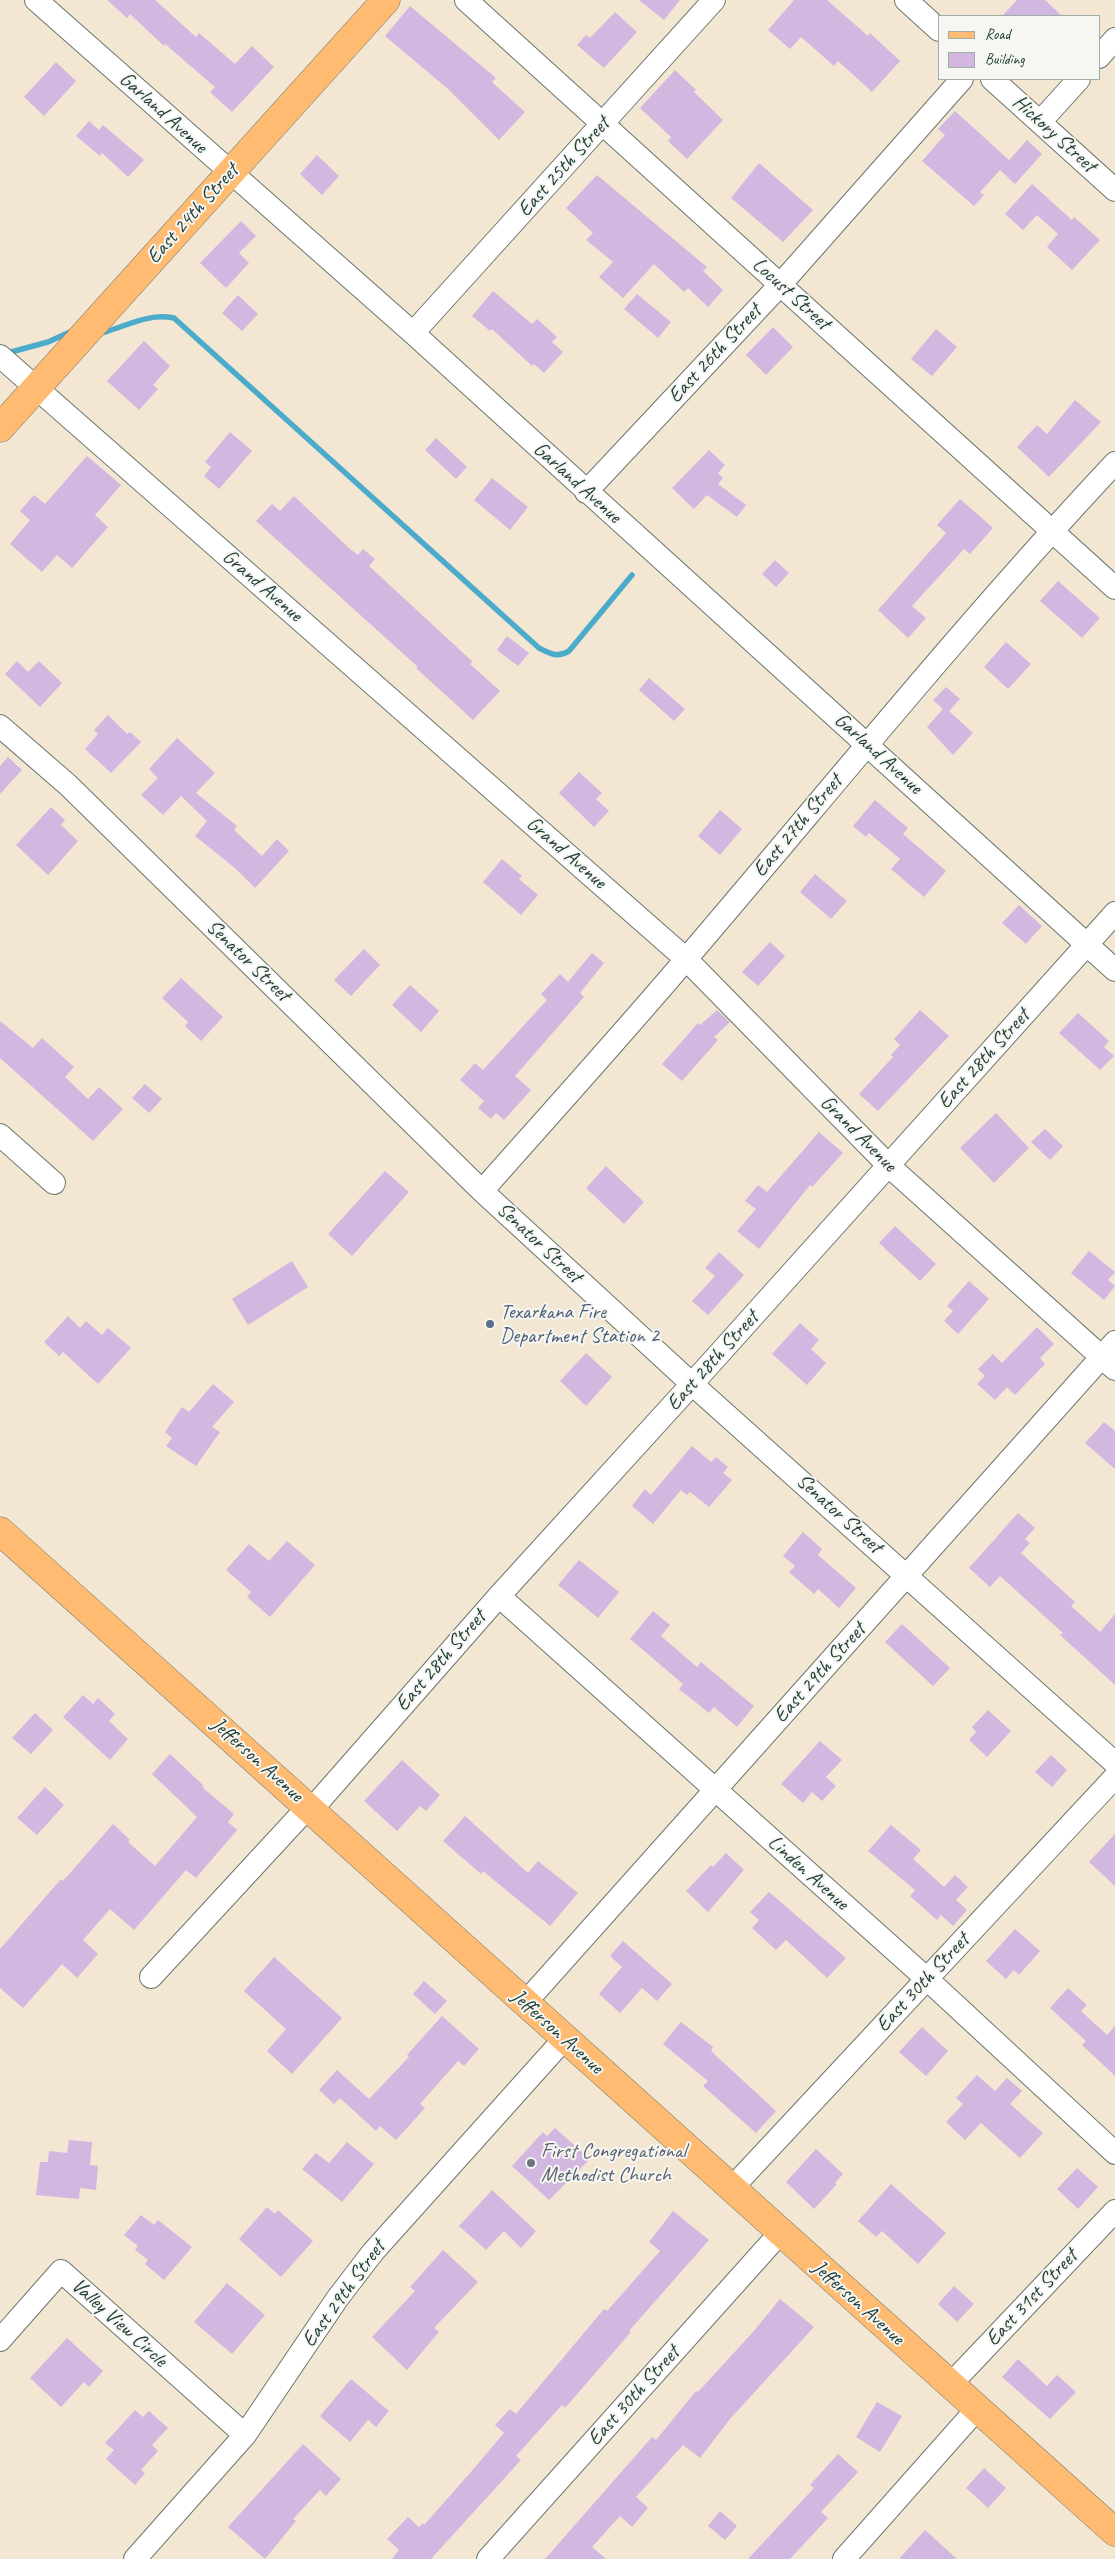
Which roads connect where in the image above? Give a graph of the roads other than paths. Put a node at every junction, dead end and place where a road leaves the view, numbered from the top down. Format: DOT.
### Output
graph roads {
  1 [pos="36,0"];
  2 [pos="386,0"];
  3 [pos="466,0"];
  4 [pos="714,0"];
  5 [pos="906,0"];
  6 [pos="938,29"];
  7 [pos="1115,39"];
  8 [pos="1100,56"];
  9 [pos="961,80"];
  10 [pos="993,80"];
  11 [pos="1078,80"];
  12 [pos="1040,122"];
  13 [pos="604,124"];
  14 [pos="230,173"];
  15 [pos="1115,190"];
  16 [pos="780,284"];
  17 [pos="413,333"];
  18 [pos="0,356"];
  19 [pos="36,388"];
  20 [pos="0,428"];
  21 [pos="1115,463"];
  22 [pos="586,492"];
  23 [pos="1052,530"];
  24 [pos="1115,588"];
  25 [pos="0,726"];
  26 [pos="867,744"];
  27 [pos="1115,913"];
  28 [pos="1087,944"];
  29 [pos="686,959"];
  30 [pos="1115,970"];
  31 [pos="0,1135"];
  32 [pos="889,1166"];
  33 [pos="54,1183"];
  34 [pos="482,1191"];
  35 [pos="1111,1356"];
  36 [pos="692,1384"];
  37 [pos="0,1531"];
  38 [pos="907,1575"];
  39 [pos="499,1596"];
  40 [pos="1115,1763"];
  41 [pos="1115,1777"];
  42 [pos="716,1791"];
  43 [pos="310,1808"];
  44 [pos="151,1977"];
  45 [pos="927,1979"];
  46 [pos="525,2004"];
  47 [pos="565,2038"];
  48 [pos="1115,2153"];
  49 [pos="731,2189"];
  50 [pos="1115,2211"];
  51 [pos="780,2234"];
  52 [pos="0,2340"];
  53 [pos="950,2385"];
  54 [pos="977,2409"];
  55 [pos="245,2435"];
  56 [pos="1115,2532"];
  57 [pos="135,2559"];
  58 [pos="488,2559"];
  59 [pos="844,2559"];
  1 -- 14 [label="street, Garland Avenue"];
  2 -- 14 [label="main road, East 24th Street"];
  3 -- 13 [label="street, Locust Street"];
  4 -- 13 [label="street, East 25th Street"];
  5 -- 6 [label="street"];
  7 -- 8 [label="street"];
  9 -- 16 [label="street, East 26th Street"];
  10 -- 12 [label="street, Hickory Street"];
  11 -- 12 [label="street"];
  12 -- 15 [label="street, Hickory Street"];
  13 -- 16 [label="street, Locust Street"];
  13 -- 17 [label="street, East 25th Street"];
  14 -- 17 [label="street, Garland Avenue"];
  14 -- 19 [label="main road, East 24th Street"];
  16 -- 22 [label="street, East 26th Street"];
  16 -- 23 [label="street, Locust Street"];
  17 -- 22 [label="street, Garland Avenue"];
  18 -- 19 [label="street, Grand Avenue"];
  19 -- 20 [label="main road, East 24th Street"];
  19 -- 29 [label="street, Grand Avenue"];
  21 -- 23 [label="street, East 27th Street"];
  22 -- 26 [label="street, Garland Avenue"];
  23 -- 24 [label="street, Locust Street"];
  23 -- 26 [label="street, East 27th Street"];
  25 -- 34 [label="street, Senator Street"];
  26 -- 28 [label="street, Garland Avenue"];
  26 -- 29 [label="street, East 27th Street"];
  27 -- 28 [label="street, East 28th Street"];
  28 -- 30 [label="street, Garland Avenue"];
  28 -- 32 [label="street, East 28th Street"];
  29 -- 32 [label="street, Grand Avenue"];
  29 -- 34 [label="street, East 27th Street"];
  31 -- 33 [label="street"];
  32 -- 35 [label="street, Grand Avenue"];
  32 -- 36 [label="street, East 28th Street"];
  34 -- 36 [label="street, Senator Street"];
  35 -- 38 [label="street, East 29th Street"];
  36 -- 38 [label="street, Senator Street"];
  36 -- 39 [label="street, East 28th Street"];
  37 -- 43 [label="main road, Jefferson Avenue"];
  38 -- 40 [label="street, Senator Street"];
  38 -- 42 [label="street, East 29th Street"];
  39 -- 42 [label="street, Linden Avenue"];
  39 -- 43 [label="street, East 28th Street"];
  41 -- 45 [label="street, East 30th Street"];
  42 -- 45 [label="street, Linden Avenue"];
  42 -- 46 [label="street, East 29th Street"];
  43 -- 44 [label="street, East 28th Street"];
  43 -- 46 [label="main road, Jefferson Avenue"];
  45 -- 48 [label="street, Linden Avenue"];
  45 -- 49 [label="street, East 30th Street"];
  46 -- 47 [label="main road, Jefferson Avenue"];
  47 -- 49 [label="main road, Jefferson Avenue"];
  47 -- 55 [label="street, East 29th Street"];
  49 -- 51 [label="main road, Jefferson Avenue"];
  50 -- 53 [label="street, East 31st Street"];
  51 -- 53 [label="main road, Jefferson Avenue"];
  51 -- 58 [label="street, East 30th Street"];
  52 -- 55 [label="street, Valley View Circle"];
  53 -- 54 [label="main road, Jefferson Avenue"];
  54 -- 56 [label="main road, Jefferson Avenue"];
  54 -- 59 [label="street"];
  55 -- 57 [label="street, East 29th Street"];
}
